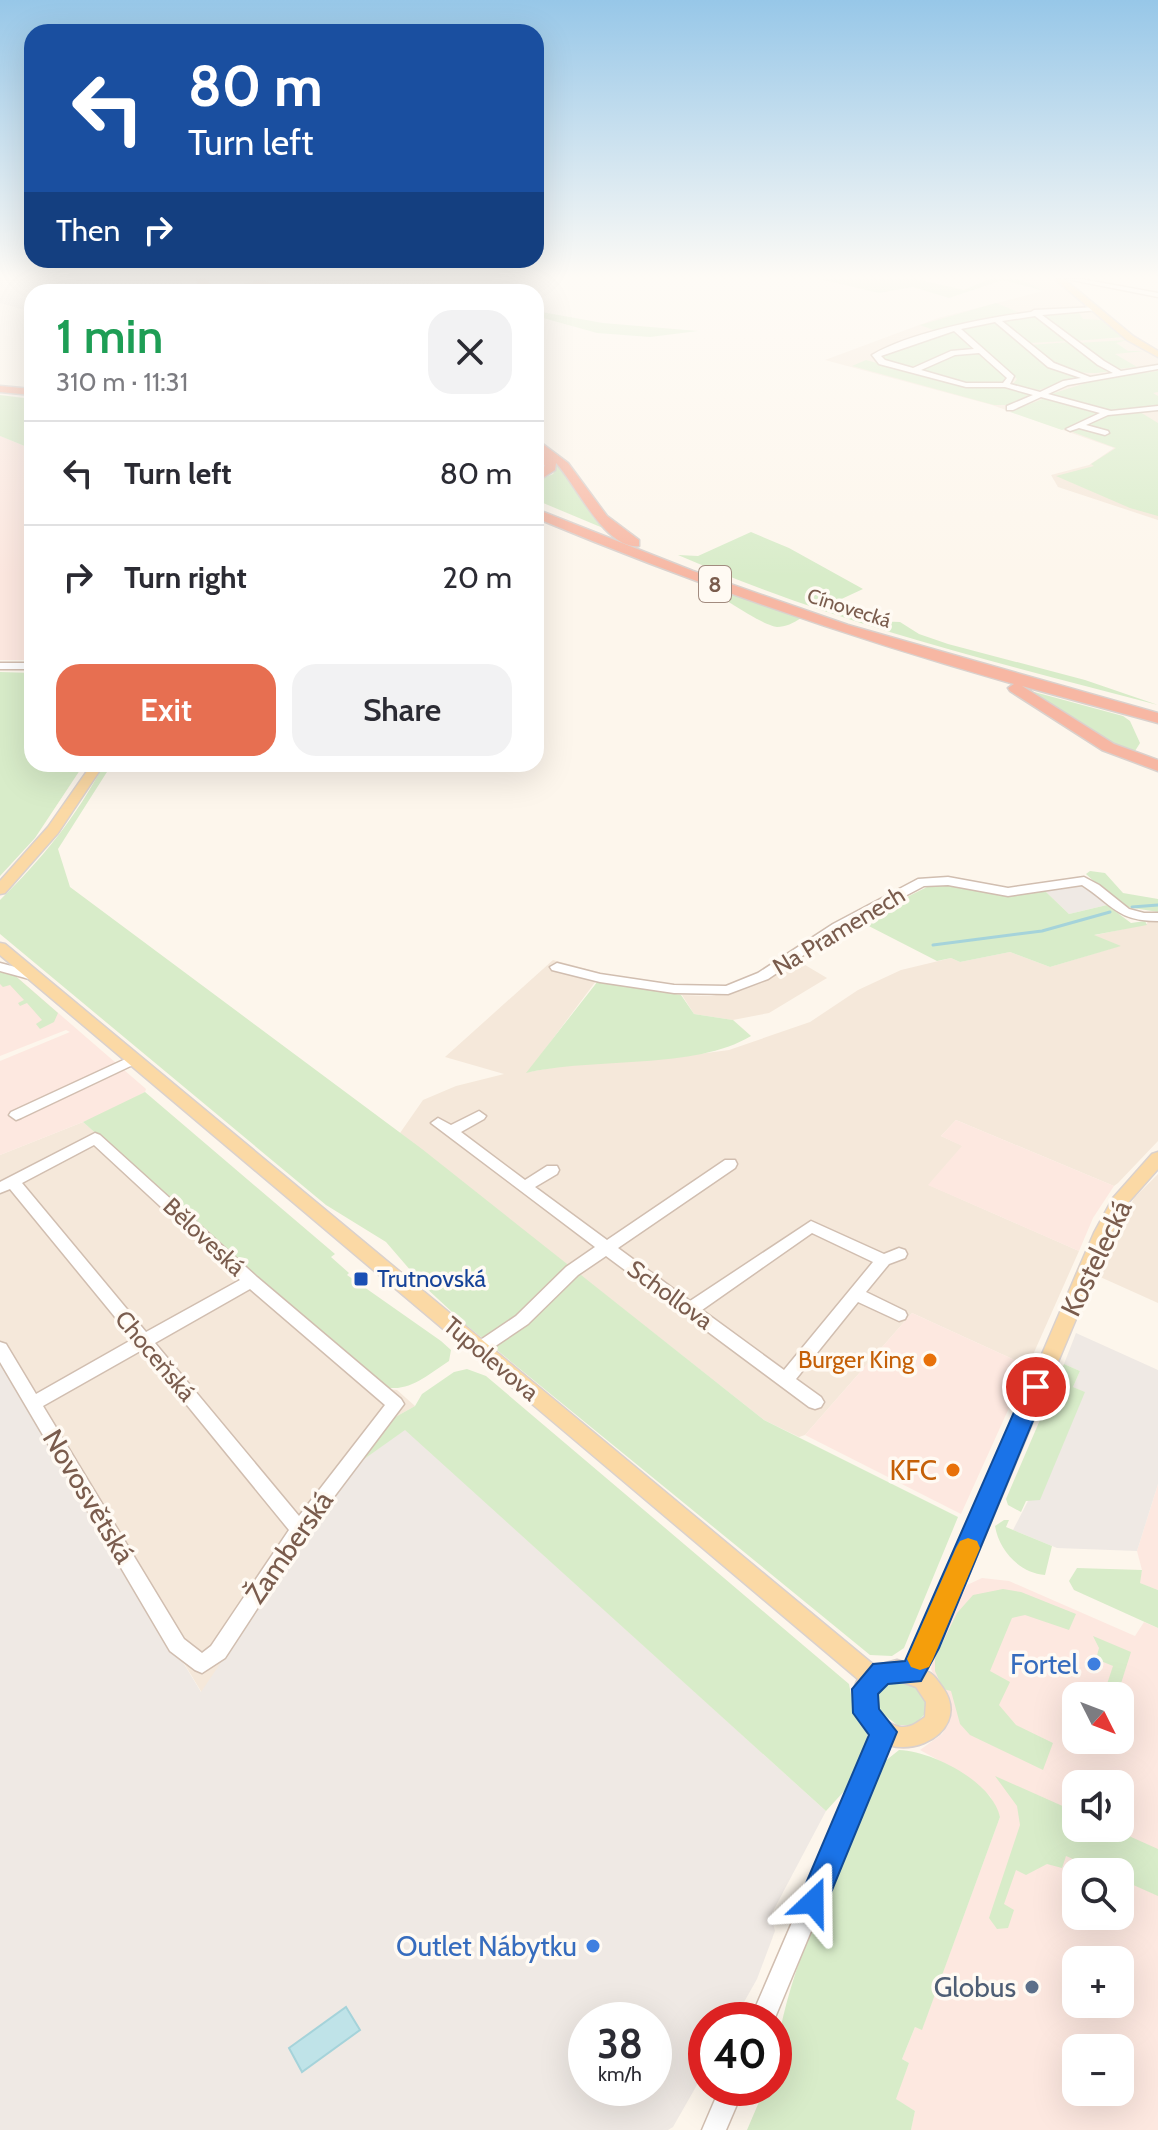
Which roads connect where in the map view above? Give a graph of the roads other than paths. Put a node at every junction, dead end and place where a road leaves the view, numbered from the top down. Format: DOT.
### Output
graph roads {
  1 [pos="941,378"];
  2 [pos="1011,378"];
  3 [pos="1086,378"];
  4 [pos="1005,385"];
  5 [pos="3,391"];
  6 [pos="24,393"];
  7 [pos="1040,394"];
  8 [pos="1010,408"];
  9 [pos="1158,408"];
  10 [pos="1142,410"];
  11 [pos="1110,413"];
  12 [pos="1158,420"];
  13 [pos="1079,425"];
  14 [pos="1070,429"];
  15 [pos="1105,433"];
  16 [pos="544,448"];
  17 [pos="544,459"];
  18 [pos="544,473"];
  19 [pos="544,508"];
  20 [pos="544,516"];
  21 [pos="648,551"];
  22 [pos="0,666"];
  23 [pos="24,666"];
  24 [pos="974,668"];
  25 [pos="1158,708"];
  26 [pos="1158,718"];
  27 [pos="1158,766"];
  28 [pos="88,772"];
  29 [pos="4,885"];
  30 [pos="1158,917"];
  31 [pos="1,947"];
  32 [pos="0,967"];
  33 [pos="557,967"];
  34 [pos="33,976"];
  35 [pos="132,1060"];
  36 [pos="16,1115"];
  37 [pos="479,1116"];
  38 [pos="1158,1158"];
  39 [pos="730,1164"];
  40 [pos="552,1170"];
  41 [pos="7,1185"];
  42 [pos="525,1187"];
  43 [pos="605,1247"];
  44 [pos="251,1281"];
  45 [pos="857,1294"];
  46 [pos="689,1310"];
  47 [pos="899,1315"];
  48 [pos="145,1344"];
  49 [pos="0,1348"];
  50 [pos="479,1349"];
  51 [pos="786,1379"];
  52 [pos="815,1402"];
  53 [pos="34,1403"];
  54 [pos="395,1404"];
  55 [pos="299,1529"];
  56 [pos="177,1645"];
  57 [pos="912,1673"];
  58 [pos="873,1678"];
  59 [pos="884,1732"];
  60 [pos="770,2002"];
  61 [pos="724,2106"];
  62 [pos="714,2130"];
  1 -- 4 [label="street"];
  2 -- 4 [label="street"];
  3 -- 7 [label="street"];
  4 -- 7 [label="street"];
  5 -- 6 [label="highway"];
  7 -- 8 [label="street"];
  7 -- 11 [label="street"];
  9 -- 10 [label="street"];
  10 -- 11 [label="street"];
  10 -- 12 [label="street"];
  11 -- 13 [label="street"];
  13 -- 14 [label="street"];
  13 -- 15 [label="street"];
  16 -- 21 [label="highway"];
  17 -- 18 [label="highway"];
  19 -- 21 [label="highway, Cínovecká / 8"];
  20 -- 24 [label="highway, Cínovecká / 8"];
  21 -- 25 [label="highway, Cínovecká / 8"];
  22 -- 23 [label="street"];
  24 -- 26 [label="highway, Cínovecká / 8"];
  24 -- 27 [label="highway"];
  28 -- 29 [label="main road"];
  30 -- 33 [label="street, Na Pramenech"];
  31 -- 34 [label="main road, Tupolevova"];
  32 -- 34 [label="street"];
  34 -- 35 [label="main road, Tupolevova"];
  35 -- 36 [label="street"];
  35 -- 50 [label="main road, Tupolevova"];
  37 -- 42 [label="street, Schollova"];
  38 -- 57 [label="main road, Kostelecká"];
  39 -- 43 [label="street"];
  40 -- 42 [label="street"];
  41 -- 44 [label="street, Běloveská"];
  41 -- 48 [label="street, Choceňská"];
  42 -- 43 [label="street, Schollova"];
  43 -- 46 [label="street, Schollova"];
  43 -- 50 [label="street"];
  44 -- 48 [label="street"];
  44 -- 54 [label="street, Běloveská"];
  45 -- 46 [label="street"];
  45 -- 47 [label="street"];
  45 -- 51 [label="street"];
  46 -- 51 [label="street, Schollova"];
  48 -- 53 [label="street"];
  48 -- 55 [label="street, Choceňská"];
  49 -- 53 [label="street, Novosvětská"];
  50 -- 58 [label="main road, Tupolevova"];
  51 -- 52 [label="street, Schollova"];
  53 -- 56 [label="street, Novosvětská"];
  54 -- 55 [label="street, Žamberská"];
  55 -- 56 [label="street, Žamberská"];
  57 -- 58 [label="main road"];
  57 -- 59 [label="main road"];
  58 -- 59 [label="main road"];
  59 -- 60 [label="street"];
  61 -- 62 [label="street"];
}
